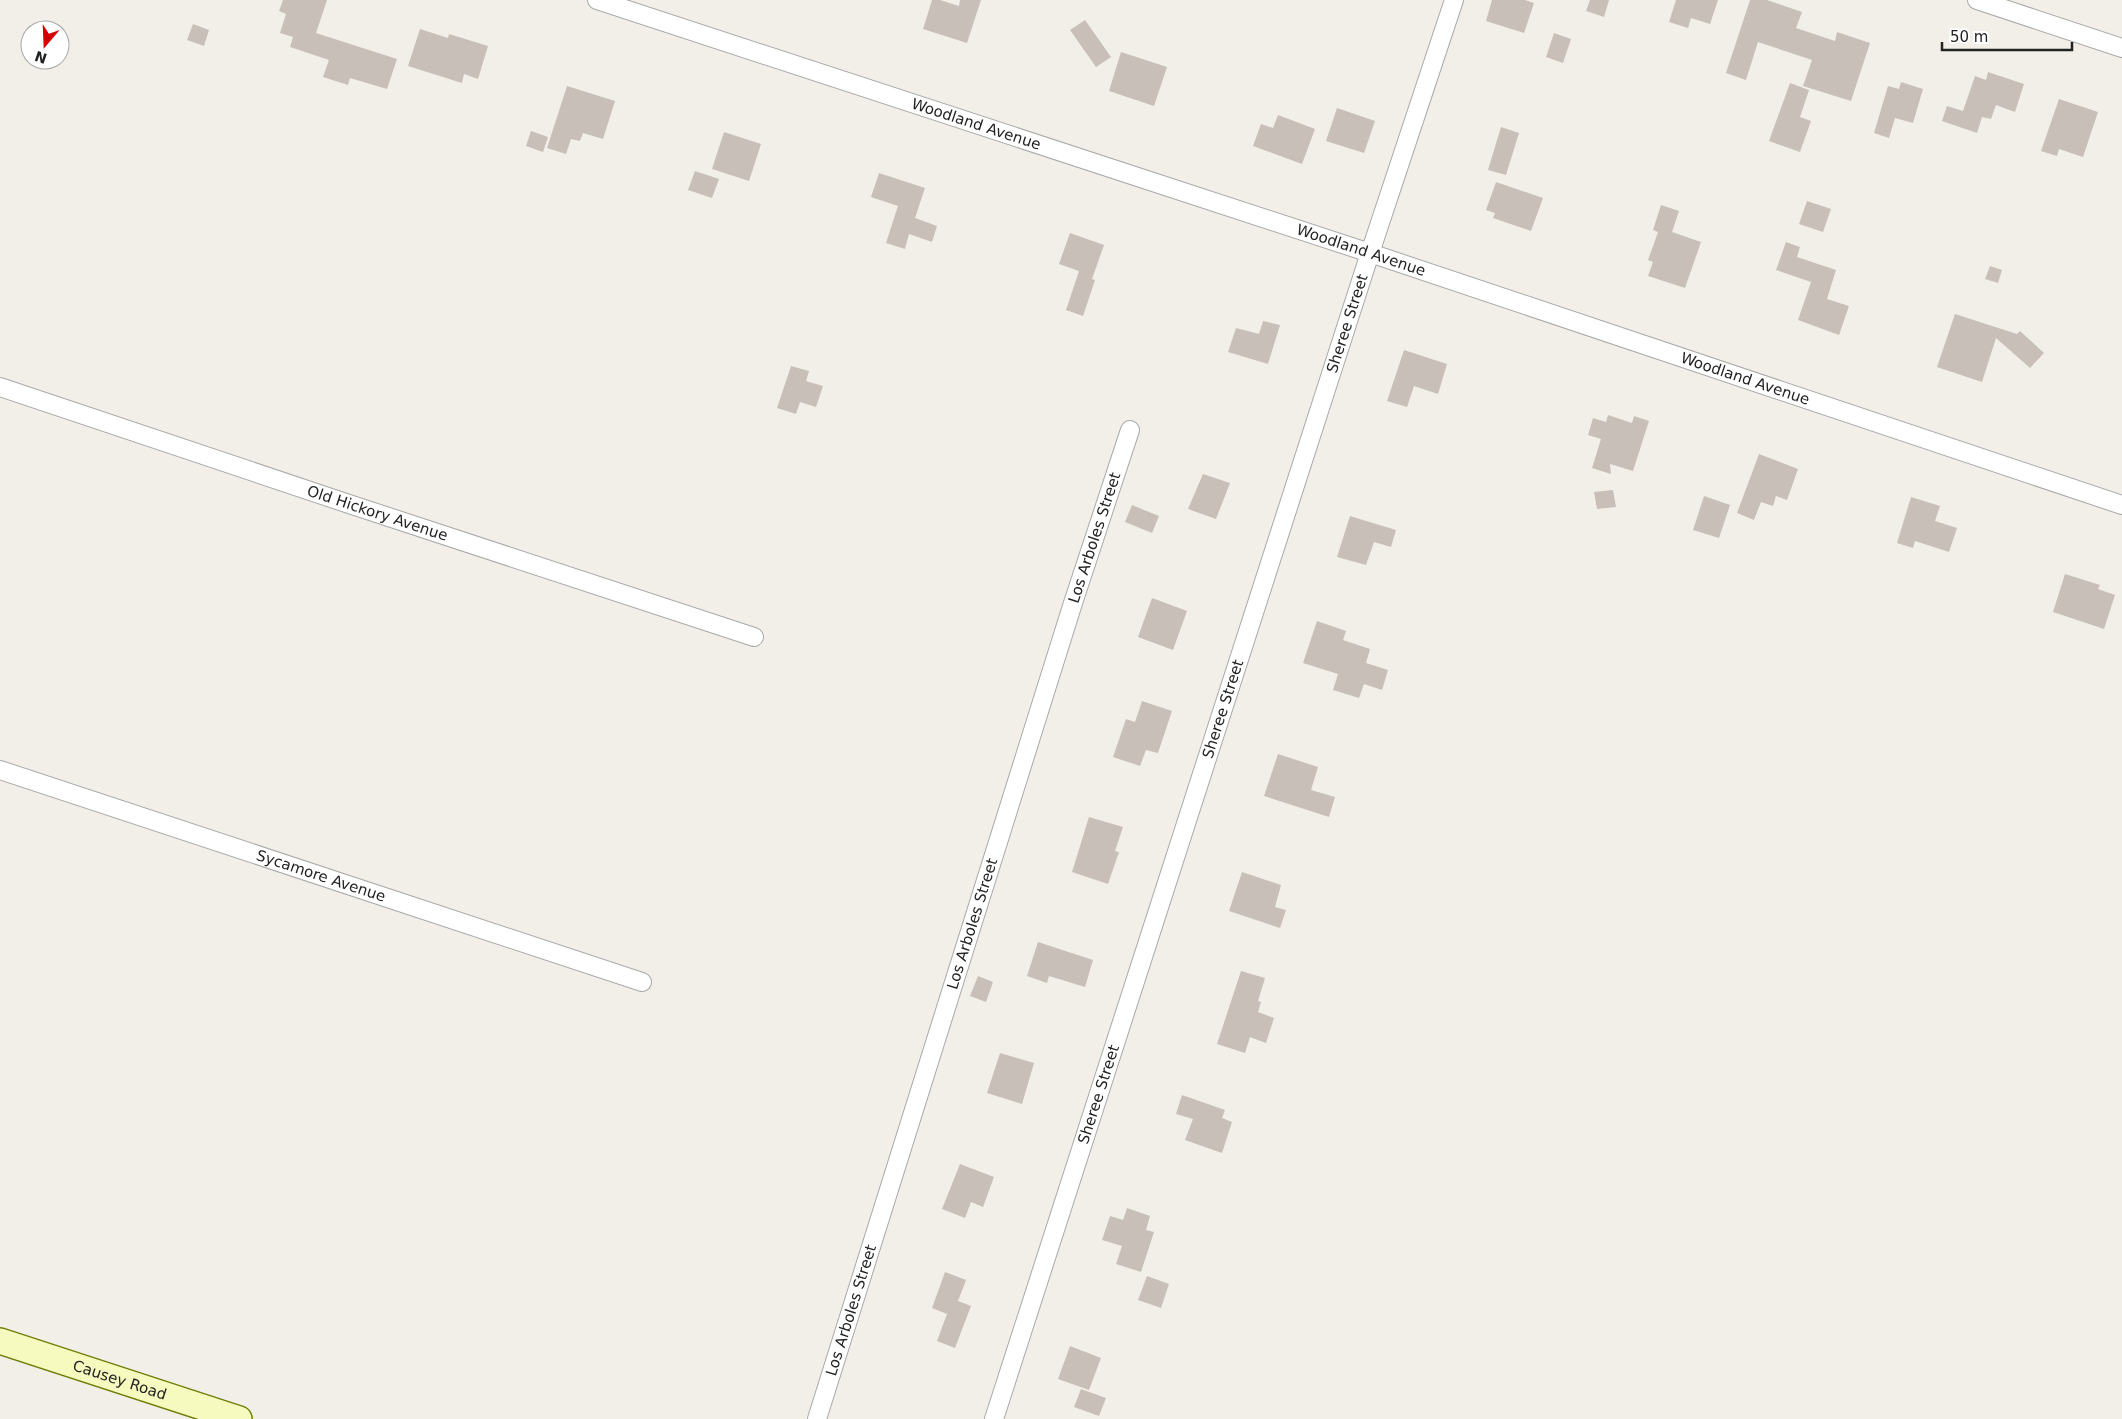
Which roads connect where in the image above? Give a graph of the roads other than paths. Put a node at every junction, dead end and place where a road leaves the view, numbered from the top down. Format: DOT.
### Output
graph roads {
  1 [pos="597,0"];
  2 [pos="1454,0"];
  3 [pos="1977,0"];
  4 [pos="2122,48"];
  5 [pos="1370,253"];
  6 [pos="0,387"];
  7 [pos="1130,430"];
  8 [pos="2122,505"];
  9 [pos="754,637"];
  10 [pos="0,770"];
  11 [pos="642,982"];
  12 [pos="0,1341"];
  13 [pos="239,1419"];
  14 [pos="817,1419"];
  15 [pos="994,1419"];
  1 -- 5 [label="street, Woodland Avenue"];
  2 -- 5 [label="street, Sheree Street"];
  3 -- 4 [label="street"];
  5 -- 8 [label="street, Woodland Avenue"];
  5 -- 15 [label="street, Sheree Street"];
  6 -- 9 [label="street, Old Hickory Avenue"];
  7 -- 14 [label="street, Los Arboles Street"];
  10 -- 11 [label="street, Sycamore Avenue"];
  12 -- 13 [label="street, Causey Road"];
}
